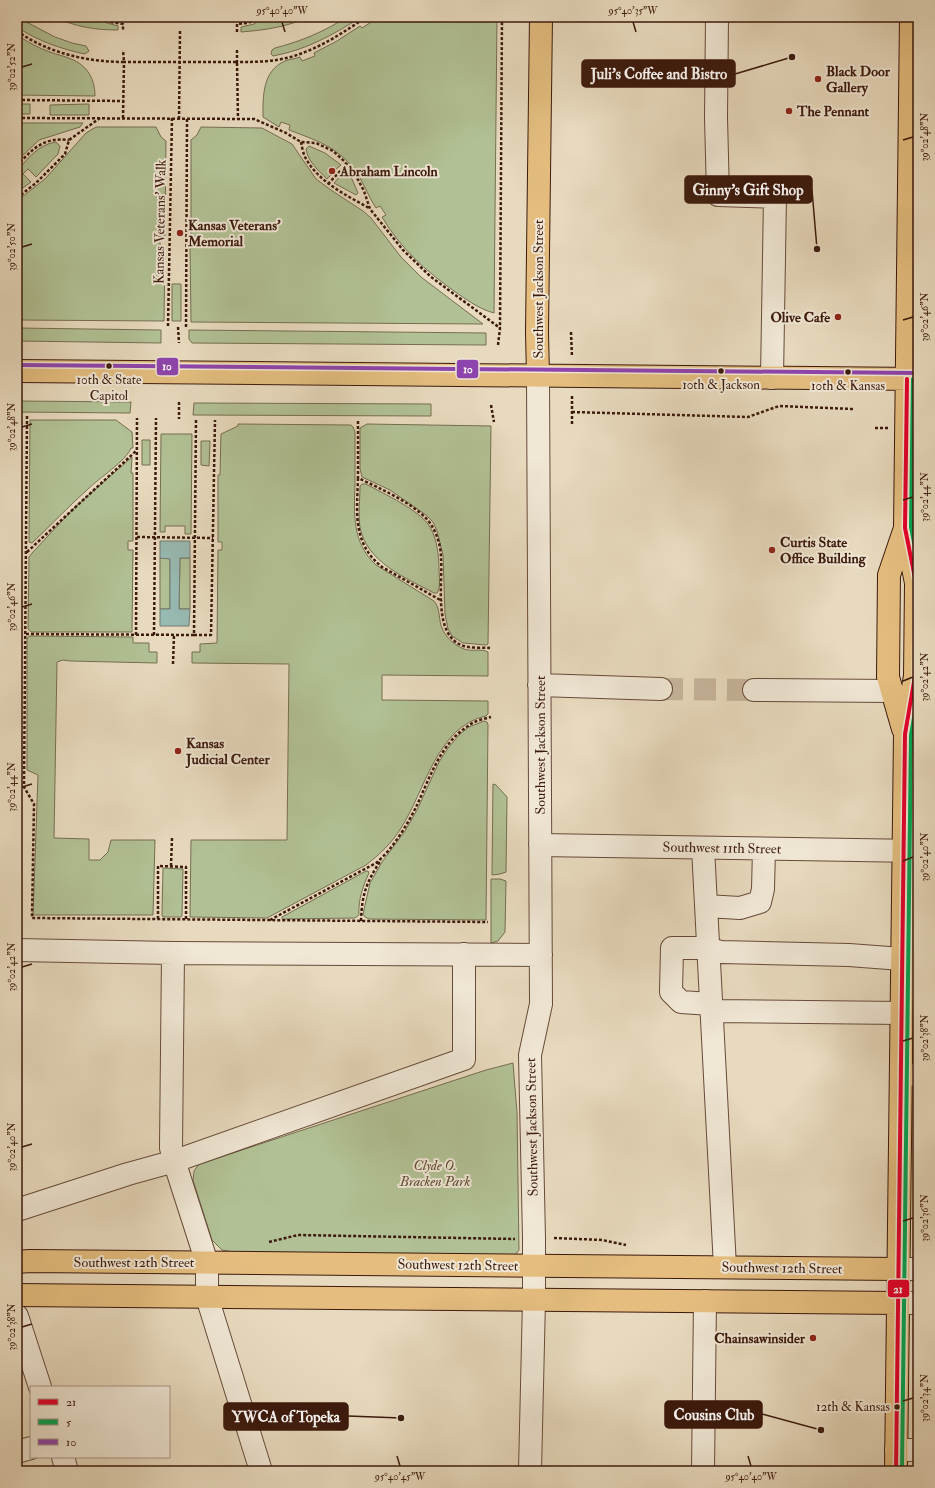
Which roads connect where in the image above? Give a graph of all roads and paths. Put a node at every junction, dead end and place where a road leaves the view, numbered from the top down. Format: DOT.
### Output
graph roads {
  1 [pos="102,17"];
  2 [pos="259,17"];
  3 [pos="366,17"];
  4 [pos="502,17"];
  5 [pos="541,17"];
  6 [pos="717,17"];
  7 [pos="911,17"];
  8 [pos="123,30"];
  9 [pos="180,30"];
  10 [pos="17,31"];
  11 [pos="237,32"];
  12 [pos="124,50"];
  13 [pos="237,50"];
  14 [pos="179,61"];
  15 [pos="124,62"];
  16 [pos="238,62"];
  17 [pos="17,100"];
  18 [pos="124,101"];
  19 [pos="17,118"];
  20 [pos="101,118"];
  21 [pos="123,118"];
  22 [pos="172,118"];
  23 [pos="179,119"];
  24 [pos="187,119"];
  25 [pos="238,119"];
  26 [pos="69,140"];
  27 [pos="301,142"];
  28 [pos="347,164"];
  29 [pos="17,166"];
  30 [pos="328,184"];
  31 [pos="17,198"];
  32 [pos="370,209"];
  33 [pos="168,326"];
  34 [pos="178,327"];
  35 [pos="186,327"];
  36 [pos="500,328"];
  37 [pos="178,343"];
  38 [pos="498,345"];
  39 [pos="17,371"];
  40 [pos="538,376"];
  41 [pos="772,378"];
  42 [pos="912,379"];
  43 [pos="179,402"];
  44 [pos="491,405"];
  45 [pos="853,409"];
  46 [pos="572,412"];
  47 [pos="27,416"];
  48 [pos="137,418"];
  49 [pos="156,418"];
  50 [pos="179,419"];
  51 [pos="196,419"];
  52 [pos="215,420"];
  53 [pos="358,421"];
  54 [pos="494,422"];
  55 [pos="137,451"];
  56 [pos="358,478"];
  57 [pos="911,531"];
  58 [pos="137,537"];
  59 [pos="155,537"];
  60 [pos="195,538"];
  61 [pos="213,538"];
  62 [pos="26,553"];
  63 [pos="442,601"];
  64 [pos="917,604"];
  65 [pos="26,634"];
  66 [pos="136,635"];
  67 [pos="154,635"];
  68 [pos="174,635"];
  69 [pos="194,635"];
  70 [pos="492,648"];
  71 [pos="173,664"];
  72 [pos="540,685"];
  73 [pos="662,689"];
  74 [pos="754,690"];
  75 [pos="907,695"];
  76 [pos="491,717"];
  77 [pos="911,785"];
  78 [pos="172,838"];
  79 [pos="540,845"];
  80 [pos="703,848"];
  81 [pos="764,849"];
  82 [pos="911,851"];
  83 [pos="382,858"];
  84 [pos="172,866"];
  85 [pos="706,906"];
  86 [pos="158,919"];
  87 [pos="186,920"];
  88 [pos="269,920"];
  89 [pos="361,921"];
  90 [pos="488,922"];
  91 [pos="707,943"];
  92 [pos="17,950"];
  93 [pos="173,953"];
  94 [pos="464,954"];
  95 [pos="541,955"];
  96 [pos="902,959"];
  97 [pos="910,988"];
  98 [pos="712,1008"];
  99 [pos="901,1013"];
  100 [pos="909,1074"];
  101 [pos="175,1161"];
  102 [pos="17,1210"];
  103 [pos="534,1238"];
  104 [pos="262,1244"];
  105 [pos="632,1246"];
  106 [pos="17,1262"];
  107 [pos="208,1262"];
  108 [pos="534,1266"];
  109 [pos="725,1267"];
  110 [pos="908,1269"];
  111 [pos="17,1295"];
  112 [pos="207,1297"];
  113 [pos="534,1300"];
  114 [pos="705,1301"];
  115 [pos="908,1303"];
  116 [pos="17,1316"];
  117 [pos="40,1386"];
  118 [pos="30,1448"];
  119 [pos="918,1450"];
  120 [pos="17,1452"];
  121 [pos="63,1458"];
  122 [pos="896,1461"];
  123 [pos="67,1471"];
  124 [pos="261,1471"];
  125 [pos="530,1471"];
  126 [pos="704,1471"];
  1 -- 8 [label="path"];
  2 -- 11 [label="path"];
  3 -- 16 [label="path"];
  4 -- 36 [label="path"];
  5 -- 40 [label="main road, Southwest Jackson Street"];
  6 -- 41 [label="street"];
  7 -- 42 [label="main road"];
  9 -- 14 [label="path"];
  10 -- 15 [label="path"];
  12 -- 15 [label="path"];
  13 -- 16 [label="path"];
  14 -- 15 [label="path"];
  14 -- 16 [label="path"];
  14 -- 23 [label="path"];
  15 -- 18 [label="path"];
  16 -- 25 [label="path"];
  17 -- 18 [label="path"];
  18 -- 21 [label="path"];
  19 -- 20 [label="path"];
  20 -- 21 [label="path"];
  20 -- 26 [label="path"];
  21 -- 22 [label="path"];
  22 -- 23 [label="path"];
  22 -- 33 [label="path, Kansas Veterans' Walk"];
  23 -- 24 [label="path"];
  24 -- 25 [label="path"];
  24 -- 35 [label="path, Kansas Veterans' Walk"];
  25 -- 27 [label="path"];
  26 -- 29 [label="path"];
  26 -- 31 [label="path"];
  27 -- 28 [label="path"];
  27 -- 30 [label="path"];
  28 -- 30 [label="path"];
  28 -- 32 [label="path"];
  30 -- 32 [label="path"];
  32 -- 36 [label="path"];
  34 -- 37 [label="path"];
  36 -- 38 [label="path"];
  39 -- 40 [label="main road"];
  40 -- 41 [label="main road"];
  40 -- 72 [label="street, Southwest Jackson Street"];
  41 -- 42 [label="main road"];
  42 -- 57 [label="main road"];
  43 -- 50 [label="path"];
  44 -- 54 [label="path"];
  45 -- 46 [label="path"];
  47 -- 62 [label="path"];
  48 -- 55 [label="path"];
  49 -- 59 [label="path"];
  51 -- 60 [label="path"];
  52 -- 61 [label="path"];
  53 -- 56 [label="path"];
  55 -- 58 [label="path"];
  55 -- 62 [label="path"];
  56 -- 63 [label="path"];
  56 -- 63 [label="path"];
  57 -- 64 [label="main road"];
  57 -- 75 [label="main road"];
  58 -- 59 [label="path"];
  58 -- 66 [label="path"];
  59 -- 60 [label="path"];
  59 -- 67 [label="path"];
  60 -- 61 [label="path"];
  60 -- 69 [label="path"];
  61 -- 69 [label="path"];
  62 -- 65 [label="path"];
  63 -- 70 [label="path"];
  64 -- 75 [label="main road"];
  65 -- 66 [label="path"];
  65 -- 86 [label="path"];
  66 -- 67 [label="path"];
  67 -- 68 [label="path"];
  68 -- 69 [label="path"];
  68 -- 71 [label="path"];
  72 -- 73 [label="street"];
  72 -- 79 [label="street, Southwest Jackson Street"];
  74 -- 75 [label="street"];
  75 -- 77 [label="main road"];
  76 -- 83 [label="path"];
  77 -- 82 [label="main road"];
  78 -- 84 [label="path"];
  79 -- 80 [label="street, Southwest 11th Street"];
  79 -- 95 [label="street, Southwest Jackson Street"];
  80 -- 81 [label="street, Southwest 11th Street"];
  80 -- 85 [label="street"];
  81 -- 82 [label="street, Southwest 11th Street"];
  81 -- 85 [label="street"];
  82 -- 96 [label="main road"];
  83 -- 88 [label="path"];
  83 -- 89 [label="path"];
  84 -- 86 [label="path"];
  84 -- 87 [label="path"];
  85 -- 91 [label="street"];
  86 -- 87 [label="path"];
  87 -- 88 [label="path"];
  88 -- 89 [label="path"];
  89 -- 90 [label="path"];
  91 -- 96 [label="street"];
  91 -- 98 [label="street"];
  91 -- 98 [label="street"];
  92 -- 93 [label="street"];
  93 -- 94 [label="street"];
  93 -- 101 [label="street"];
  94 -- 95 [label="street"];
  94 -- 101 [label="street"];
  95 -- 103 [label="street, Southwest Jackson Street"];
  96 -- 97 [label="main road"];
  97 -- 99 [label="main road"];
  98 -- 99 [label="street"];
  98 -- 109 [label="street"];
  99 -- 100 [label="main road"];
  100 -- 110 [label="main road"];
  101 -- 102 [label="street"];
  101 -- 107 [label="street"];
  103 -- 104 [label="path"];
  103 -- 105 [label="path"];
  103 -- 108 [label="street, Southwest Jackson Street"];
  106 -- 107 [label="main road, Southwest 12th Street"];
  107 -- 108 [label="main road, Southwest 12th Street"];
  107 -- 112 [label="street"];
  108 -- 109 [label="main road, Southwest 12th Street"];
  108 -- 113 [label="street, Southwest Jackson Street"];
  109 -- 110 [label="main road, Southwest 12th Street"];
  110 -- 115 [label="main road"];
  111 -- 112 [label="main road"];
  112 -- 113 [label="main road"];
  112 -- 124 [label="street"];
  113 -- 114 [label="main road"];
  113 -- 125 [label="street, Southwest Jackson Street"];
  114 -- 115 [label="main road"];
  114 -- 126 [label="street"];
  115 -- 122 [label="main road"];
  116 -- 117 [label="street"];
  118 -- 120 [label="street"];
  119 -- 122 [label="street"];
  121 -- 123 [label="street"];
}
